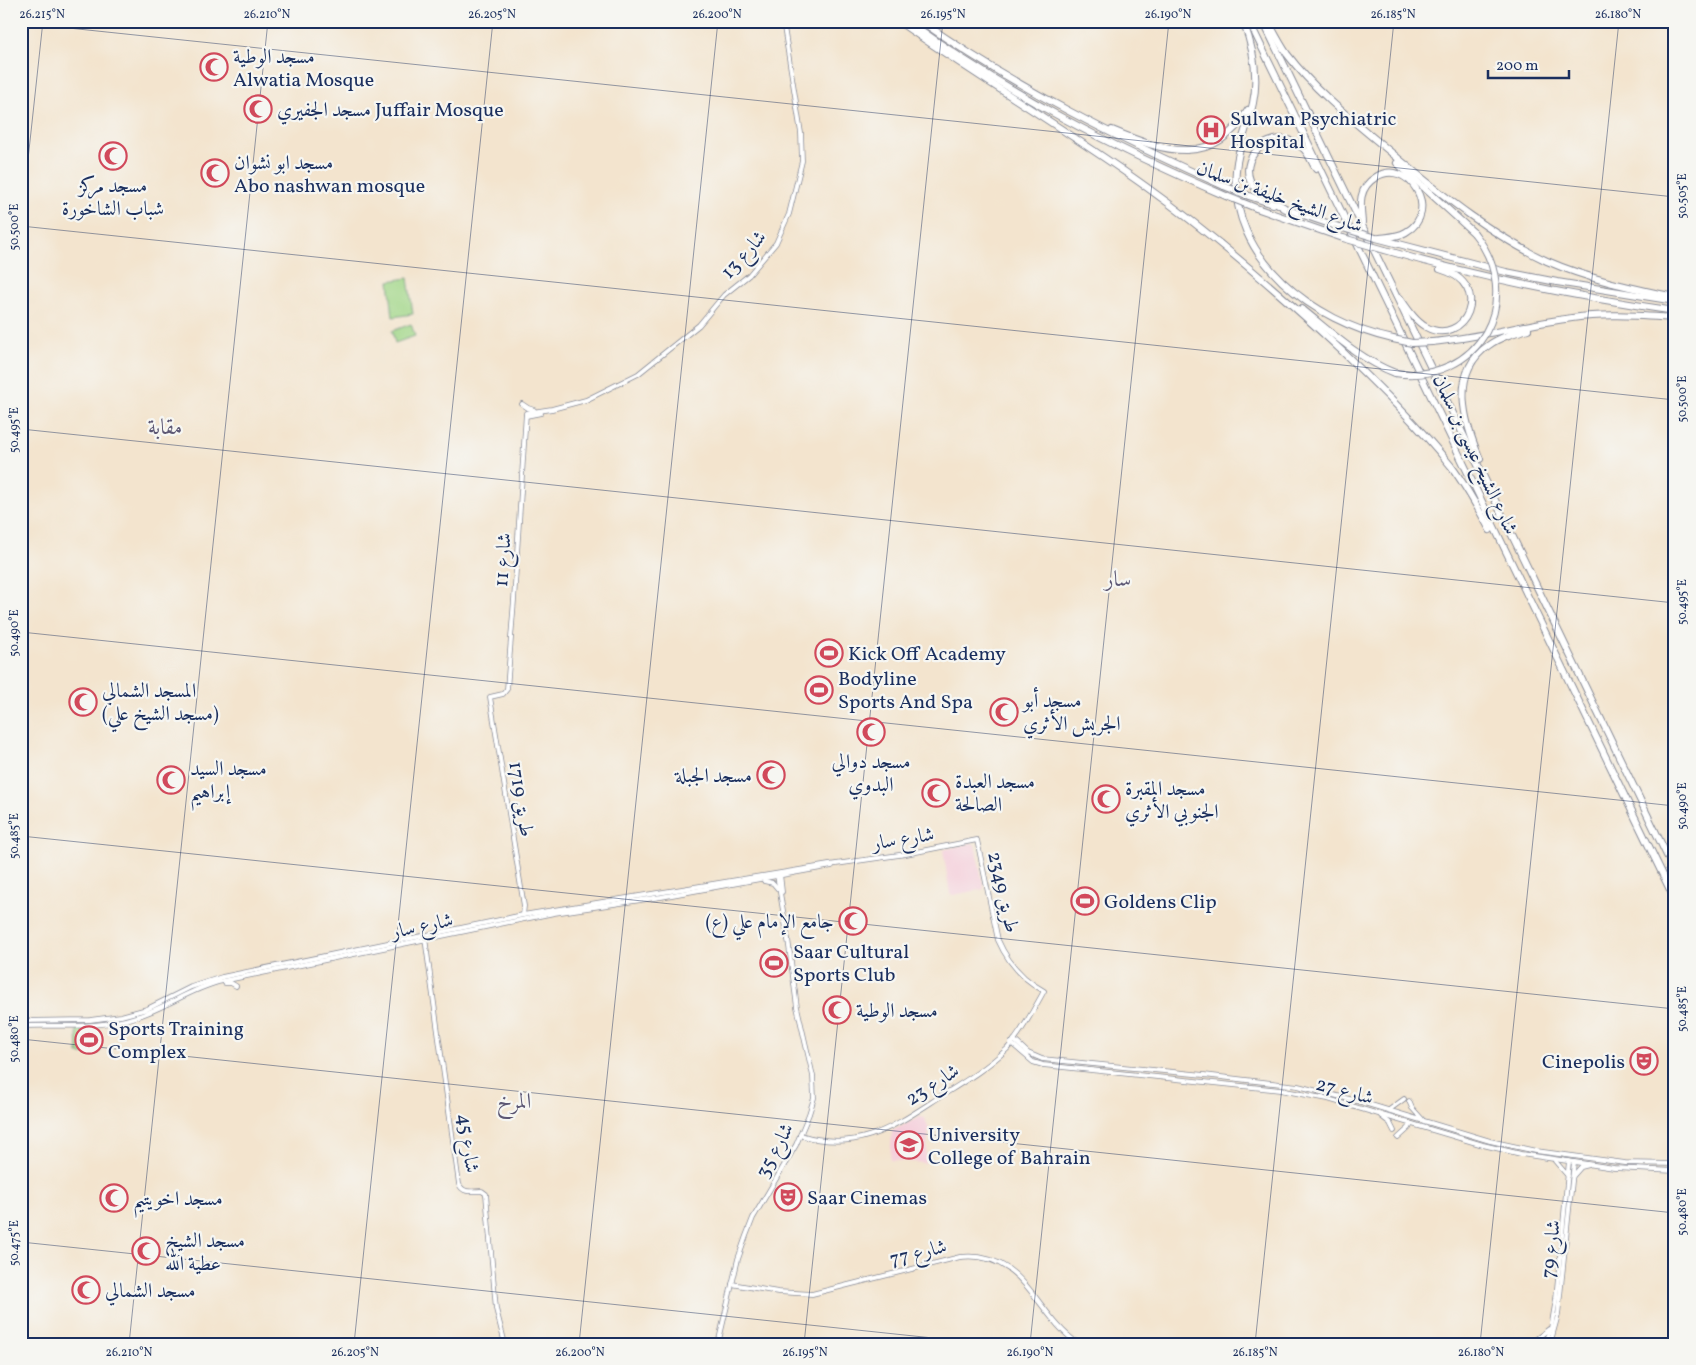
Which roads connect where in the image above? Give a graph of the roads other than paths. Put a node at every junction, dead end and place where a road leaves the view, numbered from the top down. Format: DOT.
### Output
graph roads {
  1 [pos="783,21"];
  2 [pos="898,21"];
  3 [pos="908,21"];
  4 [pos="921,21"];
  5 [pos="1242,21"];
  6 [pos="1248,21"];
  7 [pos="1263,21"];
  8 [pos="1268,21"];
  9 [pos="992,84"];
  10 [pos="1254,85"];
  11 [pos="1086,119"];
  12 [pos="1081,128"];
  13 [pos="1361,128"];
  14 [pos="1335,199"];
  15 [pos="1284,208"];
  16 [pos="1362,226"];
  17 [pos="1376,238"];
  18 [pos="1418,260"];
  19 [pos="1269,284"];
  20 [pos="1391,286"];
  21 [pos="1675,297"];
  22 [pos="1675,301"];
  23 [pos="1675,311"];
  24 [pos="1675,318"];
  25 [pos="1559,320"];
  26 [pos="522,404"];
  27 [pos="548,410"];
  28 [pos="539,411"];
  29 [pos="526,414"];
  30 [pos="1492,493"];
  31 [pos="1515,572"];
  32 [pos="490,697"];
  33 [pos="977,840"];
  34 [pos="1675,872"];
  35 [pos="779,875"];
  36 [pos="751,881"];
  37 [pos="781,893"];
  38 [pos="1675,900"];
  39 [pos="524,906"];
  40 [pos="530,914"];
  41 [pos="523,915"];
  42 [pos="427,937"];
  43 [pos="210,984"];
  44 [pos="236,986"];
  45 [pos="1044,991"];
  46 [pos="21,1021"];
  47 [pos="21,1026"];
  48 [pos="1019,1032"];
  49 [pos="1012,1041"];
  50 [pos="1019,1048"];
  51 [pos="1004,1051"];
  52 [pos="1404,1099"];
  53 [pos="1409,1101"];
  54 [pos="1390,1110"];
  55 [pos="1380,1114"];
  56 [pos="1424,1120"];
  57 [pos="1411,1124"];
  58 [pos="1394,1131"];
  59 [pos="800,1135"];
  60 [pos="1398,1138"];
  61 [pos="1572,1157"];
  62 [pos="1554,1159"];
  63 [pos="1572,1162"];
  64 [pos="1591,1164"];
  65 [pos="1675,1164"];
  66 [pos="1675,1171"];
  67 [pos="1571,1176"];
  68 [pos="732,1284"];
  69 [pos="1551,1328"];
  70 [pos="1535,1340"];
  71 [pos="1543,1342"];
  72 [pos="505,1344"];
  73 [pos="718,1344"];
  74 [pos="1079,1344"];
  75 [pos="1550,1344"];
  1 -- 27 [label="street, شارع 13"];
  2 -- 9 [label="highway"];
  3 -- 12 [label="highway, شارع الشيخ خليفة بن سلمان"];
  4 -- 11 [label="highway, شارع الشيخ خليفة بن سلمان"];
  5 -- 10 [label="highway"];
  6 -- 14 [label="highway, شارع الشيخ عيسى بن سلمان"];
  7 -- 16 [label="highway, شارع الشيخ عيسى بن سلمان"];
  8 -- 13 [label="highway"];
  9 -- 12 [label="highway"];
  9 -- 19 [label="highway"];
  10 -- 11 [label="highway"];
  10 -- 25 [label="highway, bridge"];
  11 -- 15 [label="highway, شارع الشيخ خليفة بن سلمان, bridge"];
  12 -- 18 [label="highway, شارع الشيخ خليفة بن سلمان, bridge"];
  13 -- 19 [label="highway, bridge"];
  13 -- 21 [label="highway"];
  14 -- 15 [label="highway"];
  14 -- 31 [label="highway, شارع الشيخ عيسى بن سلمان"];
  15 -- 17 [label="highway, شارع الشيخ خليفة بن سلمان, bridge"];
  16 -- 17 [label="highway"];
  16 -- 20 [label="highway, شارع الشيخ عيسى بن سلمان"];
  17 -- 22 [label="highway, شارع الشيخ خليفة بن سلمان"];
  18 -- 20 [label="highway"];
  18 -- 23 [label="highway, شارع الشيخ خليفة بن سلمان"];
  19 -- 31 [label="highway"];
  20 -- 30 [label="highway, شارع الشيخ عيسى بن سلمان"];
  24 -- 25 [label="highway"];
  25 -- 30 [label="highway"];
  26 -- 28 [label="street"];
  27 -- 28 [label="street, شارع 13"];
  27 -- 29 [label="street, شارع 13"];
  28 -- 29 [label="street, شارع 13"];
  29 -- 32 [label="street, شارع 11"];
  30 -- 34 [label="highway, شارع الشيخ عيسى بن سلمان"];
  31 -- 38 [label="highway, شارع الشيخ عيسى بن سلمان"];
  32 -- 39 [label="street, طريق 1719"];
  33 -- 35 [label="street, شارع سار"];
  33 -- 45 [label="street, طريق 2349"];
  35 -- 36 [label="street, شارع سار"];
  35 -- 37 [label="street, شارع 35"];
  35 -- 40 [label="street, شارع سار"];
  36 -- 37 [label="street"];
  36 -- 42 [label="street, شارع سار"];
  37 -- 59 [label="street, شارع 35"];
  39 -- 40 [label="street, طريق 1719"];
  39 -- 41 [label="street, طريق 1719"];
  40 -- 41 [label="street, شارع سار"];
  41 -- 42 [label="street, شارع سار"];
  42 -- 43 [label="street, شارع سار"];
  42 -- 46 [label="street, شارع سار"];
  42 -- 72 [label="street, شارع 45"];
  43 -- 44 [label="street"];
  43 -- 47 [label="street, شارع سار"];
  45 -- 48 [label="street, شارع 23"];
  48 -- 49 [label="street, شارع 23"];
  48 -- 50 [label="street"];
  49 -- 50 [label="street, شارع 27"];
  49 -- 51 [label="street, شارع 23"];
  50 -- 51 [label="street"];
  50 -- 54 [label="street, شارع 27"];
  50 -- 55 [label="street, شارع 27"];
  51 -- 59 [label="street, شارع 23"];
  52 -- 54 [label="street"];
  53 -- 56 [label="street"];
  54 -- 56 [label="street, شارع 27"];
  55 -- 57 [label="street, شارع 27"];
  55 -- 58 [label="street"];
  56 -- 61 [label="street, شارع 27"];
  57 -- 60 [label="street"];
  57 -- 62 [label="street, شارع 27"];
  59 -- 68 [label="street, شارع 35"];
  61 -- 63 [label="street, شارع 79"];
  61 -- 65 [label="street, شارع 27"];
  62 -- 63 [label="street, شارع 27"];
  62 -- 67 [label="street"];
  63 -- 64 [label="street, شارع 27"];
  63 -- 67 [label="street, شارع 79"];
  64 -- 66 [label="street, شارع 27"];
  64 -- 67 [label="street"];
  67 -- 69 [label="street, شارع 79"];
  67 -- 75 [label="street, شارع 79"];
  68 -- 73 [label="street, شارع 35"];
  68 -- 74 [label="street, شارع 77"];
  69 -- 70 [label="street"];
  69 -- 71 [label="street, شارع 79"];
  71 -- 75 [label="street"];
}
